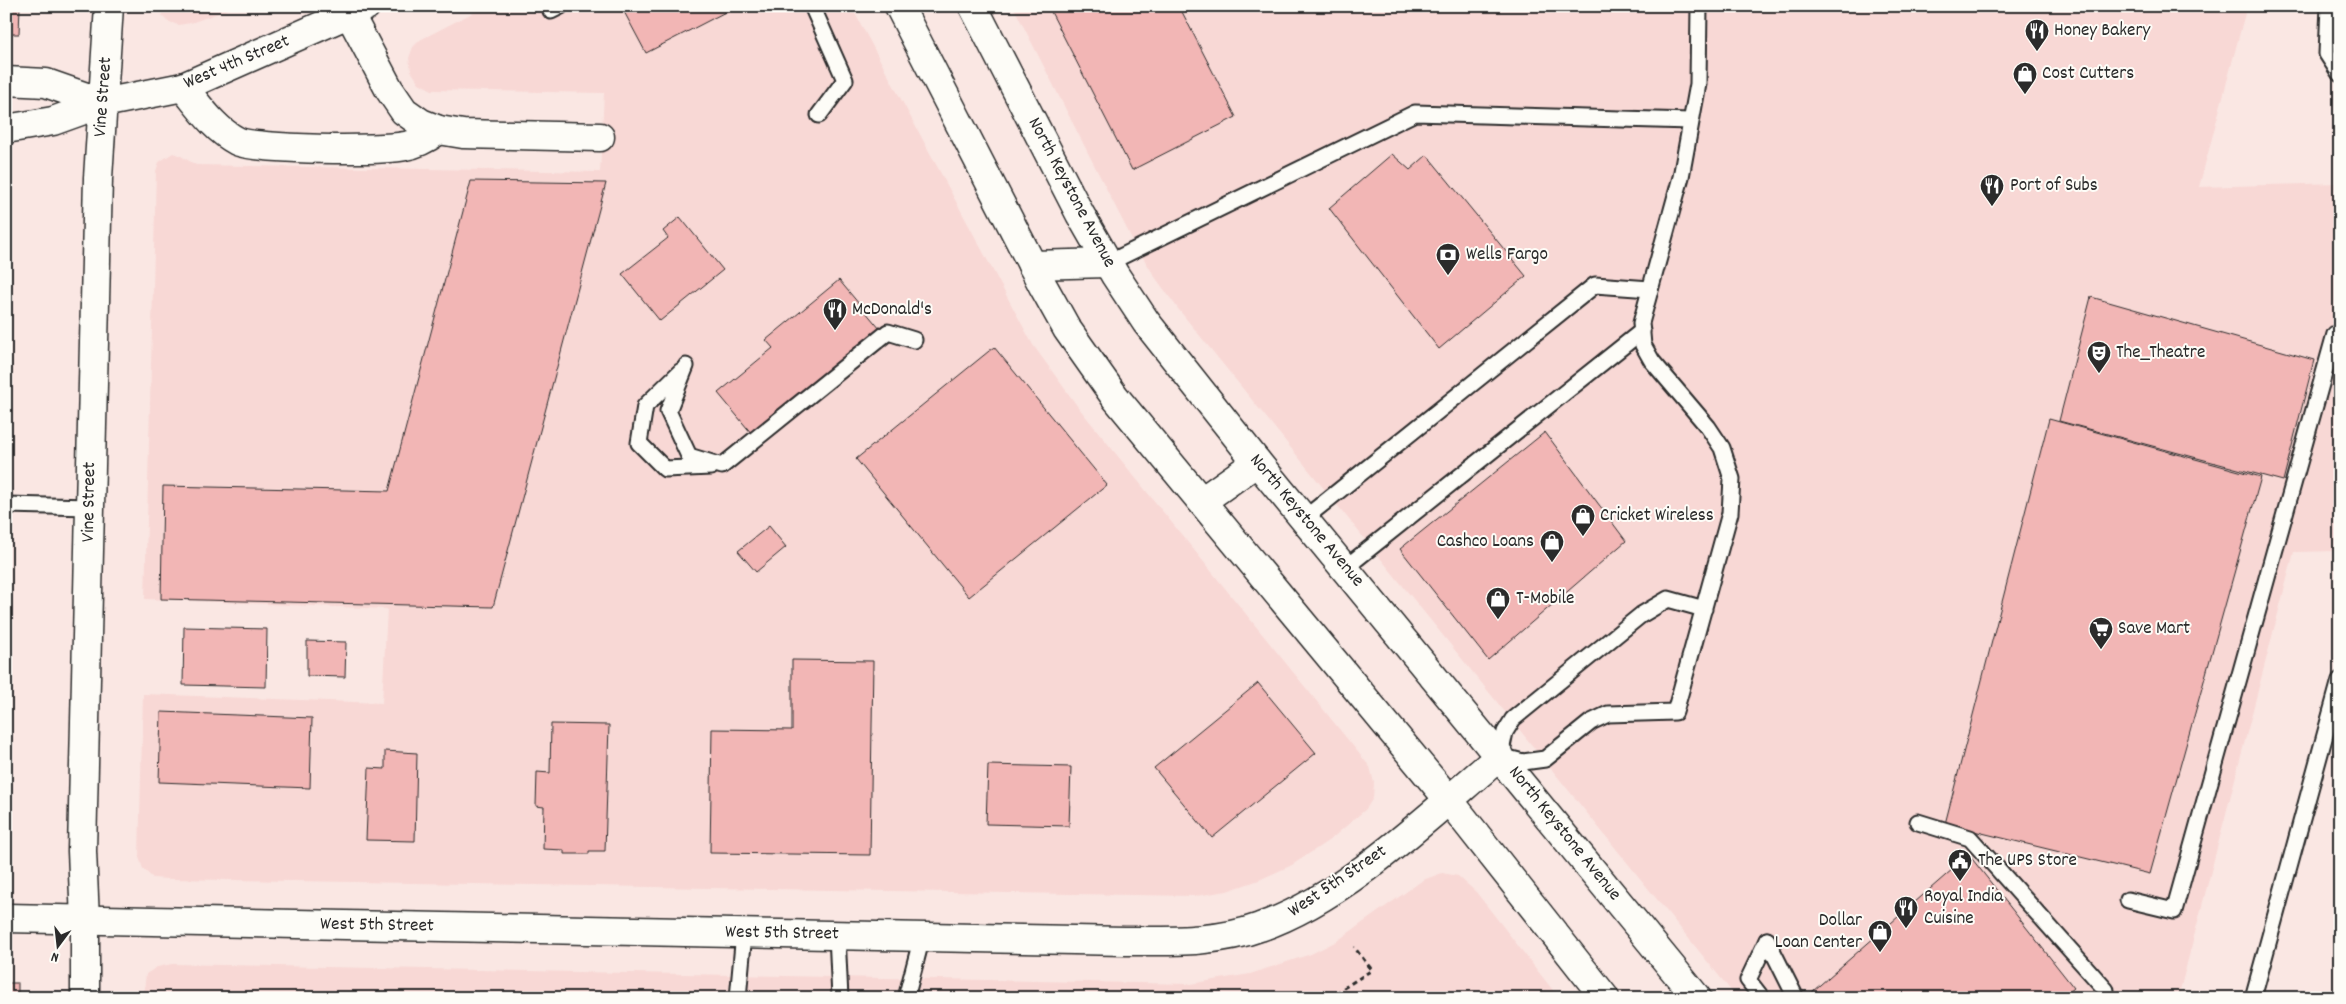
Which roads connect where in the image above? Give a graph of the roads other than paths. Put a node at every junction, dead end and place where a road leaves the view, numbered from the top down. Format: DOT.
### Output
graph roads {
  1 [pos="109,6"];
  2 [pos="812,6"];
  3 [pos="899,6"];
  4 [pos="973,6"];
  5 [pos="1699,6"];
  6 [pos="2329,6"];
  7 [pos="358,10"];
  8 [pos="2340,74"];
  9 [pos="6,81"];
  10 [pos="183,87"];
  11 [pos="103,103"];
  12 [pos="820,115"];
  13 [pos="1690,121"];
  14 [pos="6,129"];
  15 [pos="439,130"];
  16 [pos="600,138"];
  17 [pos="1108,262"];
  18 [pos="1032,265"];
  19 [pos="1650,289"];
  20 [pos="1642,331"];
  21 [pos="2340,335"];
  22 [pos="914,340"];
  23 [pos="1257,462"];
  24 [pos="722,466"];
  25 [pos="1202,501"];
  26 [pos="6,505"];
  27 [pos="90,508"];
  28 [pos="1305,518"];
  29 [pos="1345,568"];
  30 [pos="1704,609"];
  31 [pos="2340,680"];
  32 [pos="1500,756"];
  33 [pos="1448,799"];
  34 [pos="1918,822"];
  35 [pos="2128,900"];
  36 [pos="6,918"];
  37 [pos="85,920"];
  38 [pos="744,933"];
  39 [pos="837,936"];
  40 [pos="922,937"];
  41 [pos="2106,990"];
  42 [pos="85,998"];
  43 [pos="738,998"];
  44 [pos="840,998"];
  45 [pos="906,998"];
  46 [pos="1605,998"];
  47 [pos="1697,998"];
  48 [pos="1762,998"];
  49 [pos="1796,998"];
  50 [pos="2253,998"];
  1 -- 11 [label="main road, Vine Street"];
  2 -- 12 [label="lane"];
  3 -- 18 [label="main road"];
  4 -- 17 [label="main road, North Keystone Avenue"];
  5 -- 13 [label="lane"];
  6 -- 8 [label="lane"];
  7 -- 10 [label="main road, West 4th Street"];
  7 -- 15 [label="main road"];
  9 -- 11 [label="main road"];
  10 -- 11 [label="main road, West 4th Street"];
  10 -- 15 [label="main road"];
  11 -- 14 [label="main road, West 4th Street"];
  11 -- 27 [label="main road, Vine Street"];
  13 -- 17 [label="lane"];
  13 -- 19 [label="lane"];
  15 -- 16 [label="main road"];
  17 -- 18 [label="main road"];
  17 -- 23 [label="main road, North Keystone Avenue"];
  18 -- 25 [label="main road"];
  19 -- 20 [label="lane"];
  19 -- 28 [label="lane"];
  20 -- 29 [label="lane"];
  20 -- 30 [label="lane"];
  21 -- 35 [label="lane"];
  22 -- 24 [label="lane"];
  23 -- 25 [label="main road"];
  23 -- 28 [label="main road, North Keystone Avenue"];
  24 -- 24 [label="lane"];
  25 -- 33 [label="main road"];
  26 -- 27 [label="lane"];
  27 -- 37 [label="main road, Vine Street"];
  28 -- 29 [label="main road, North Keystone Avenue"];
  29 -- 32 [label="main road, North Keystone Avenue"];
  30 -- 32 [label="lane"];
  30 -- 32 [label="lane"];
  31 -- 50 [label="lane"];
  32 -- 33 [label="main road, West 5th Street"];
  32 -- 47 [label="main road, North Keystone Avenue"];
  33 -- 40 [label="main road, West 5th Street"];
  33 -- 46 [label="main road"];
  34 -- 41 [label="lane"];
  36 -- 37 [label="main road, West 5th Street"];
  37 -- 38 [label="main road, West 5th Street"];
  37 -- 42 [label="main road, Vine Street"];
  38 -- 39 [label="main road, West 5th Street"];
  38 -- 43 [label="lane"];
  39 -- 40 [label="main road, West 5th Street"];
  39 -- 44 [label="lane"];
  40 -- 45 [label="lane"];
  48 -- 49 [label="lane"];
}
